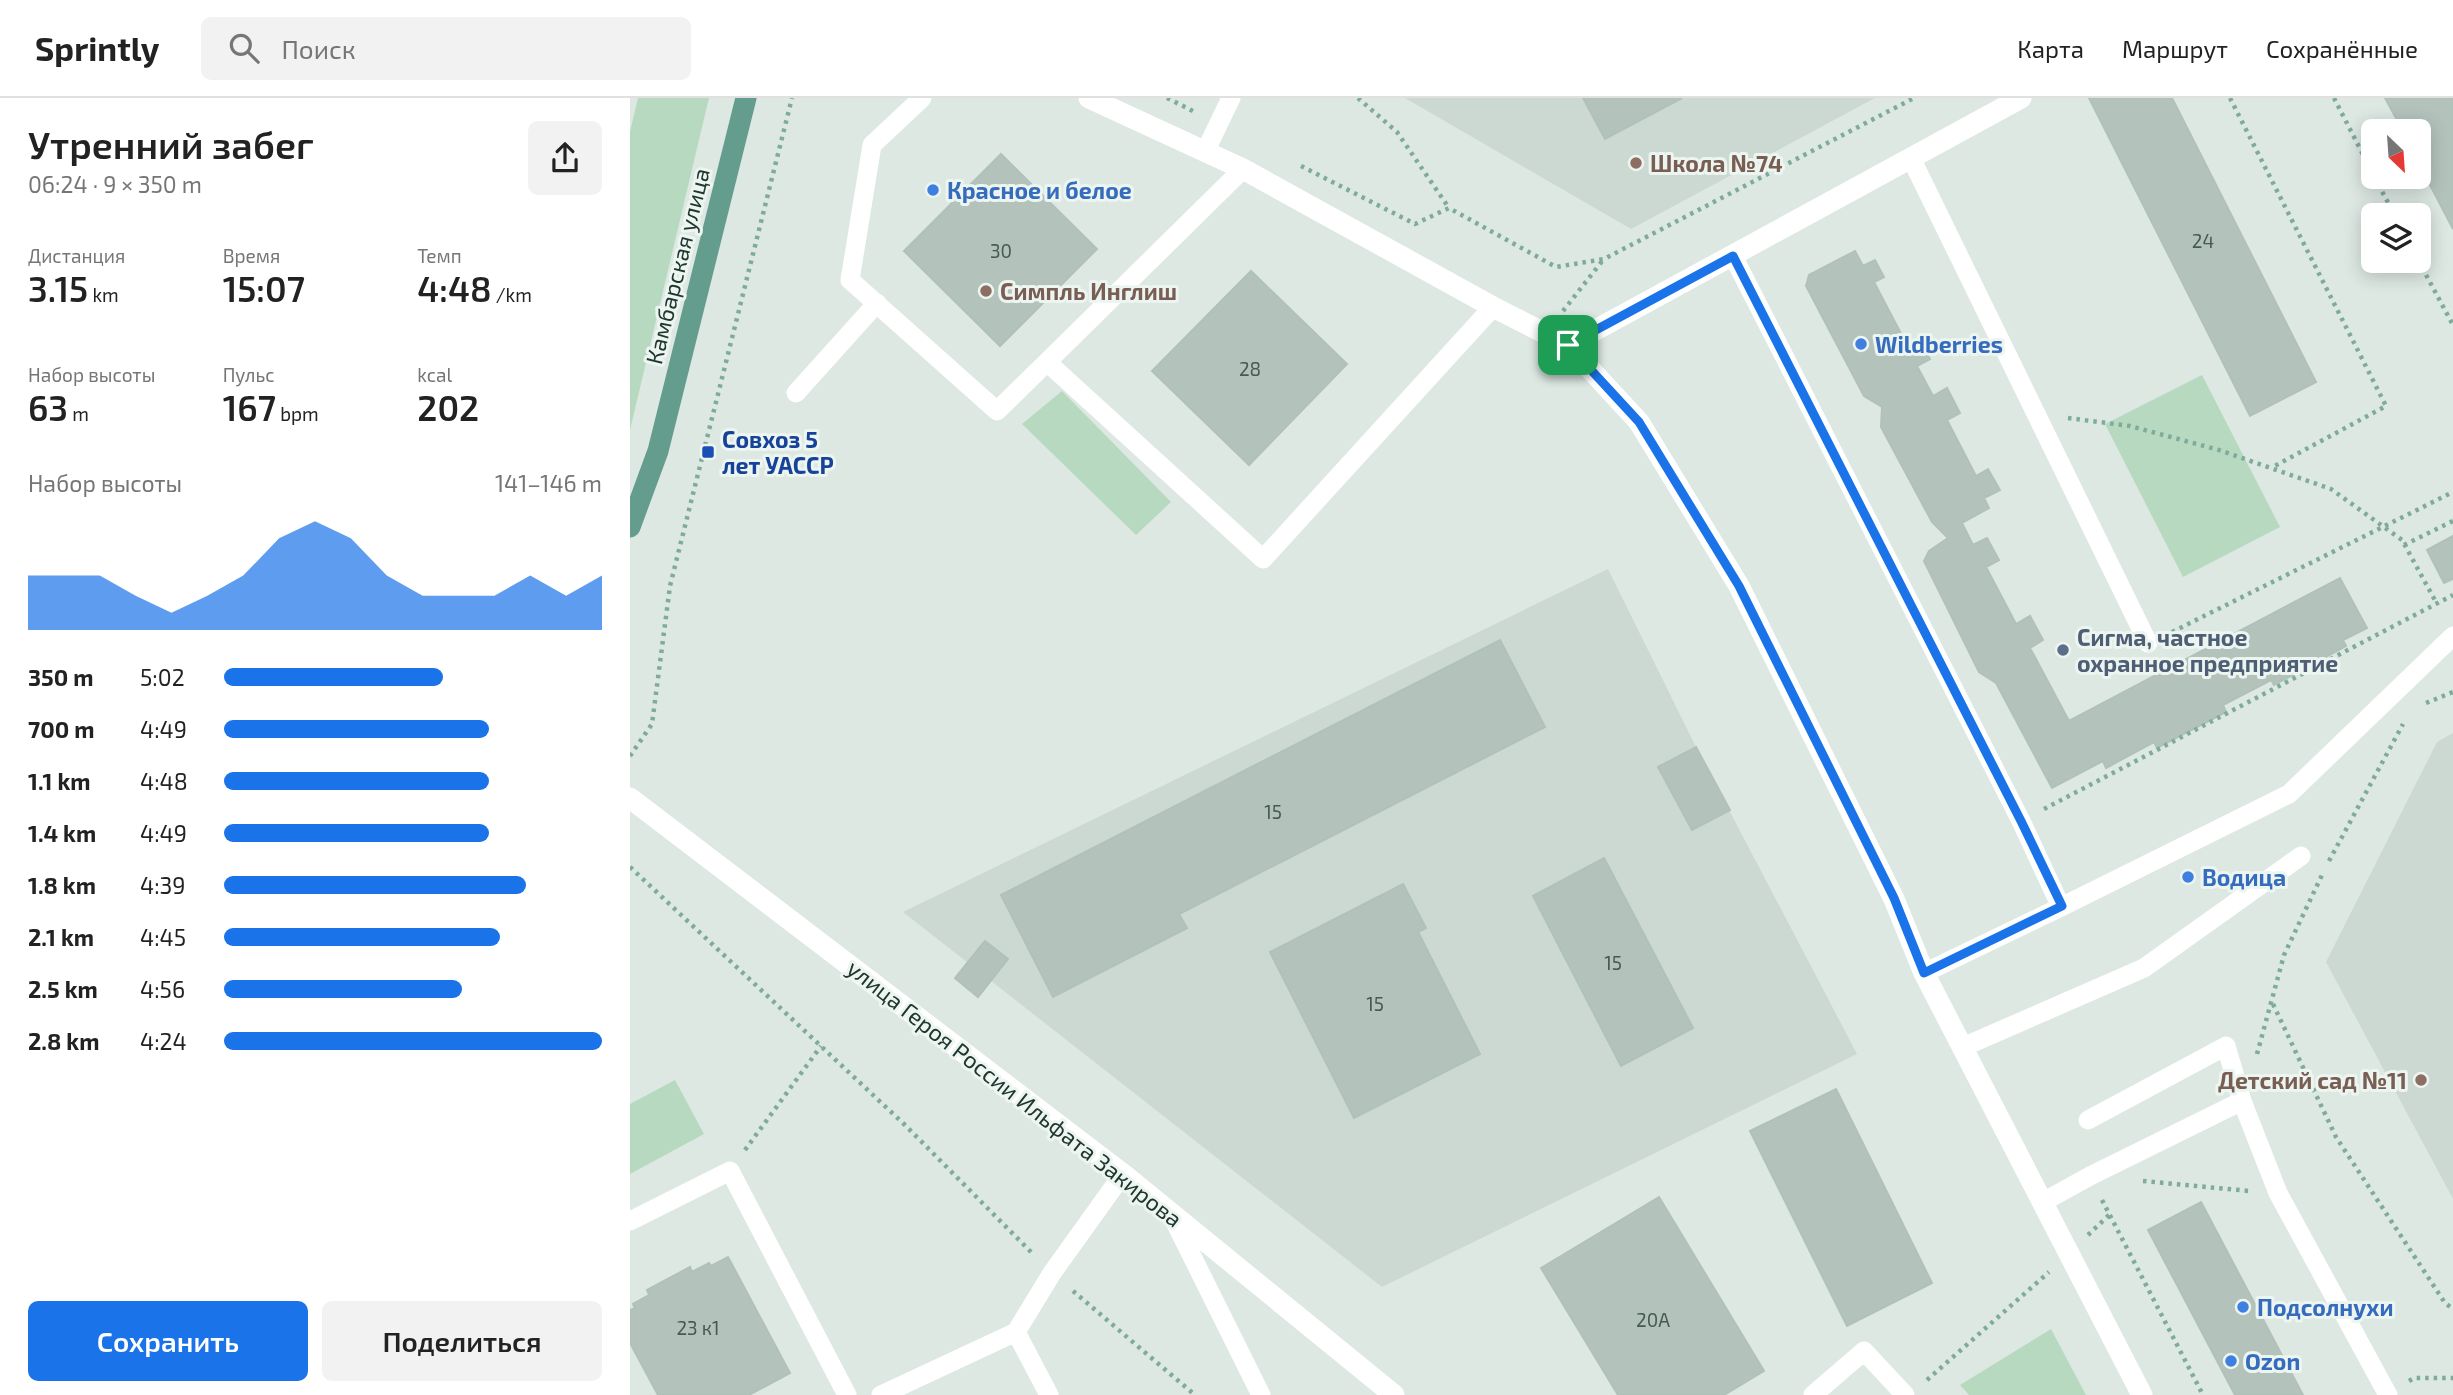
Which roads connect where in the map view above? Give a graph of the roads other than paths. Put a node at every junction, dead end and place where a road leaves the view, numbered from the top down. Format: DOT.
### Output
graph roads {
  1 [pos="746,98"];
  2 [pos="922,98"];
  3 [pos="1089,98"];
  4 [pos="1231,98"];
  5 [pos="2021,98"];
  6 [pos="1205,152"];
  7 [pos="1911,158"];
  8 [pos="1243,169"];
  9 [pos="1733,256"];
  10 [pos="877,303"];
  11 [pos="1493,307"];
  12 [pos="1568,345"];
  13 [pos="1047,362"];
  14 [pos="796,393"];
  15 [pos="630,527"];
  16 [pos="2453,636"];
  17 [pos="2148,643"];
  18 [pos="630,798"];
  19 [pos="2301,856"];
  20 [pos="2062,906"];
  21 [pos="1924,973"];
  22 [pos="1963,1047"];
  23 [pos="2242,1101"];
  24 [pos="2088,1120"];
  25 [pos="1122,1174"];
  26 [pos="2043,1202"];
  27 [pos="1170,1212"];
  28 [pos="630,1221"];
  29 [pos="1016,1332"];
  30 [pos="1913,1391"];
  31 [pos="2387,1394"];
  32 [pos="847,1395"];
  33 [pos="881,1395"];
  34 [pos="1049,1395"];
  35 [pos="1261,1395"];
  36 [pos="1394,1395"];
  37 [pos="1813,1395"];
  38 [pos="2142,1395"];
  1 -- 15 [label="main road, Камбарская улица"];
  2 -- 10 [label="lane"];
  3 -- 6 [label="street"];
  4 -- 6 [label="lane"];
  5 -- 7 [label="street"];
  6 -- 8 [label="street"];
  7 -- 9 [label="street"];
  7 -- 17 [label="lane"];
  8 -- 11 [label="street"];
  8 -- 13 [label="lane"];
  9 -- 12 [label="street"];
  9 -- 20 [label="lane"];
  10 -- 13 [label="lane"];
  10 -- 14 [label="lane"];
  11 -- 12 [label="street"];
  11 -- 13 [label="lane"];
  12 -- 21 [label="street"];
  16 -- 20 [label="lane"];
  18 -- 25 [label="street, улица Героя России Ильфата Закирова"];
  19 -- 22 [label="lane"];
  20 -- 21 [label="lane"];
  21 -- 22 [label="street"];
  22 -- 26 [label="street"];
  23 -- 24 [label="lane"];
  23 -- 26 [label="lane"];
  23 -- 31 [label="lane"];
  25 -- 27 [label="street, улица Героя России Ильфата Закирова"];
  25 -- 29 [label="lane"];
  26 -- 38 [label="street"];
  27 -- 35 [label="lane"];
  27 -- 36 [label="street, улица Героя России Ильфата Закирова"];
  28 -- 32 [label="lane"];
  29 -- 33 [label="lane"];
  29 -- 34 [label="lane"];
  30 -- 37 [label="lane"];
}
